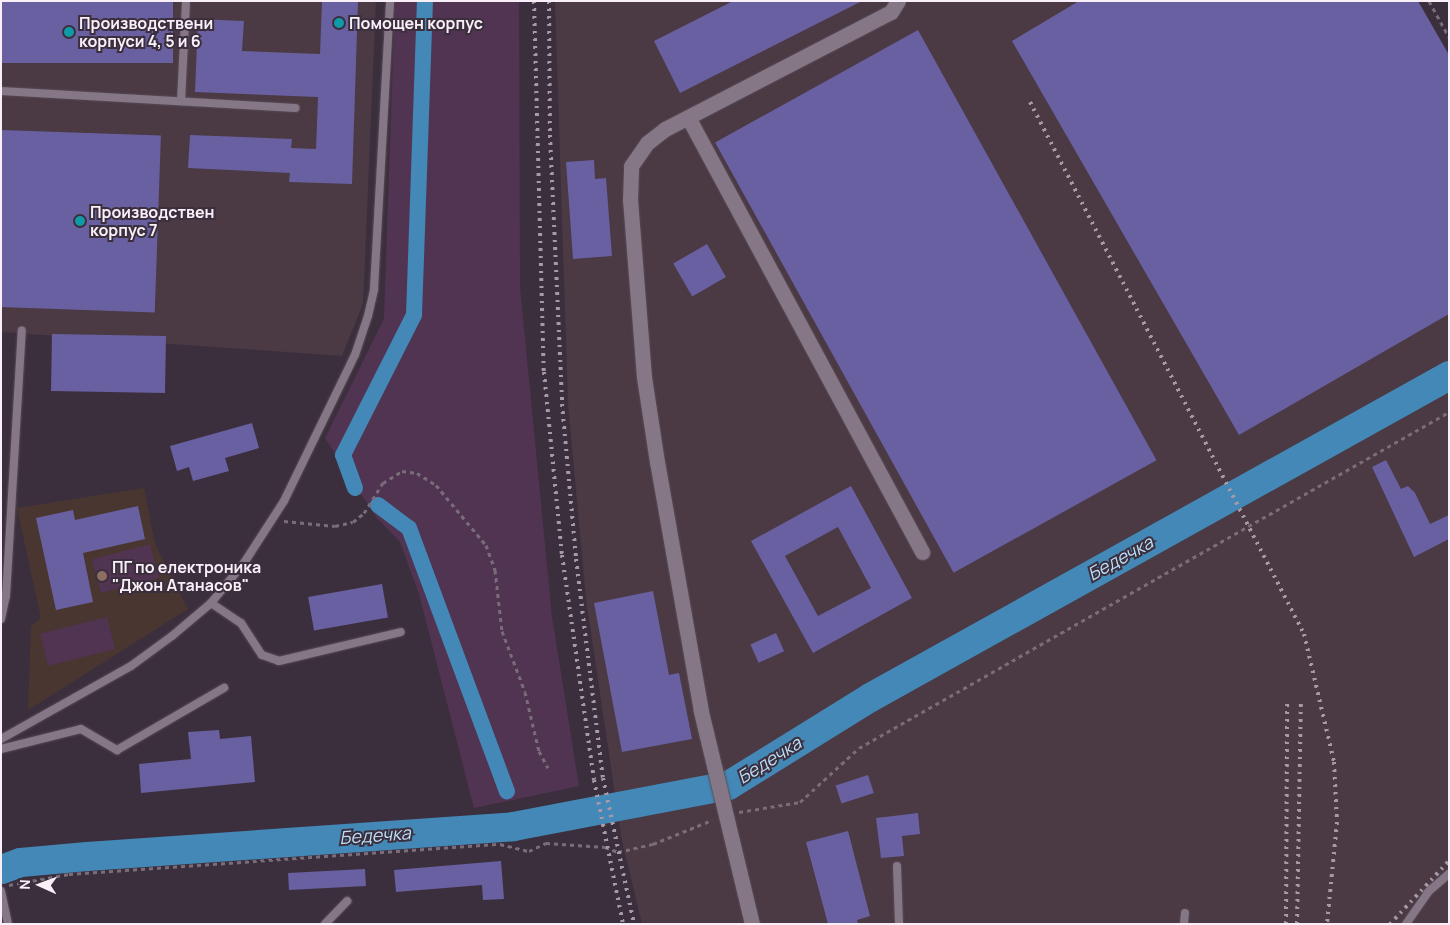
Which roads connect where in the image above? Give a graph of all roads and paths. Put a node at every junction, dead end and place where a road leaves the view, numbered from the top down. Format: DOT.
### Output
graph roads {
  1 [pos="186,1"];
  2 [pos="390,1"];
  3 [pos="898,1"];
  4 [pos="1429,1"];
  5 [pos="1449,37"];
  6 [pos="1,91"];
  7 [pos="181,101"];
  8 [pos="296,108"];
  9 [pos="689,119"];
  10 [pos="22,330"];
  11 [pos="1449,412"];
  12 [pos="274,520"];
  13 [pos="922,552"];
  14 [pos="4,596"];
  15 [pos="211,603"];
  16 [pos="1,619"];
  17 [pos="401,632"];
  18 [pos="224,688"];
  19 [pos="1,739"];
  20 [pos="1,749"];
  21 [pos="548,768"];
  22 [pos="725,809"];
  23 [pos="897,866"];
  24 [pos="1449,874"];
  25 [pos="1,887"];
  26 [pos="1,891"];
  27 [pos="347,901"];
  28 [pos="1185,913"];
  29 [pos="8,924"];
  30 [pos="325,924"];
  31 [pos="752,924"];
  32 [pos="899,924"];
  33 [pos="1184,924"];
  34 [pos="1406,924"];
  1 -- 7 [label="lane"];
  2 -- 12 [label="lane"];
  3 -- 9 [label="street"];
  4 -- 5 [label="path"];
  6 -- 7 [label="lane"];
  7 -- 8 [label="lane"];
  9 -- 13 [label="street"];
  9 -- 22 [label="street"];
  10 -- 14 [label="lane"];
  11 -- 22 [label="path"];
  12 -- 15 [label="lane"];
  12 -- 21 [label="path"];
  14 -- 16 [label="lane"];
  15 -- 17 [label="lane"];
  15 -- 19 [label="lane"];
  18 -- 20 [label="lane"];
  22 -- 25 [label="path"];
  22 -- 31 [label="street"];
  23 -- 32 [label="lane"];
  24 -- 34 [label="lane"];
  26 -- 29 [label="lane"];
  27 -- 30 [label="lane"];
  28 -- 33 [label="lane"];
}
